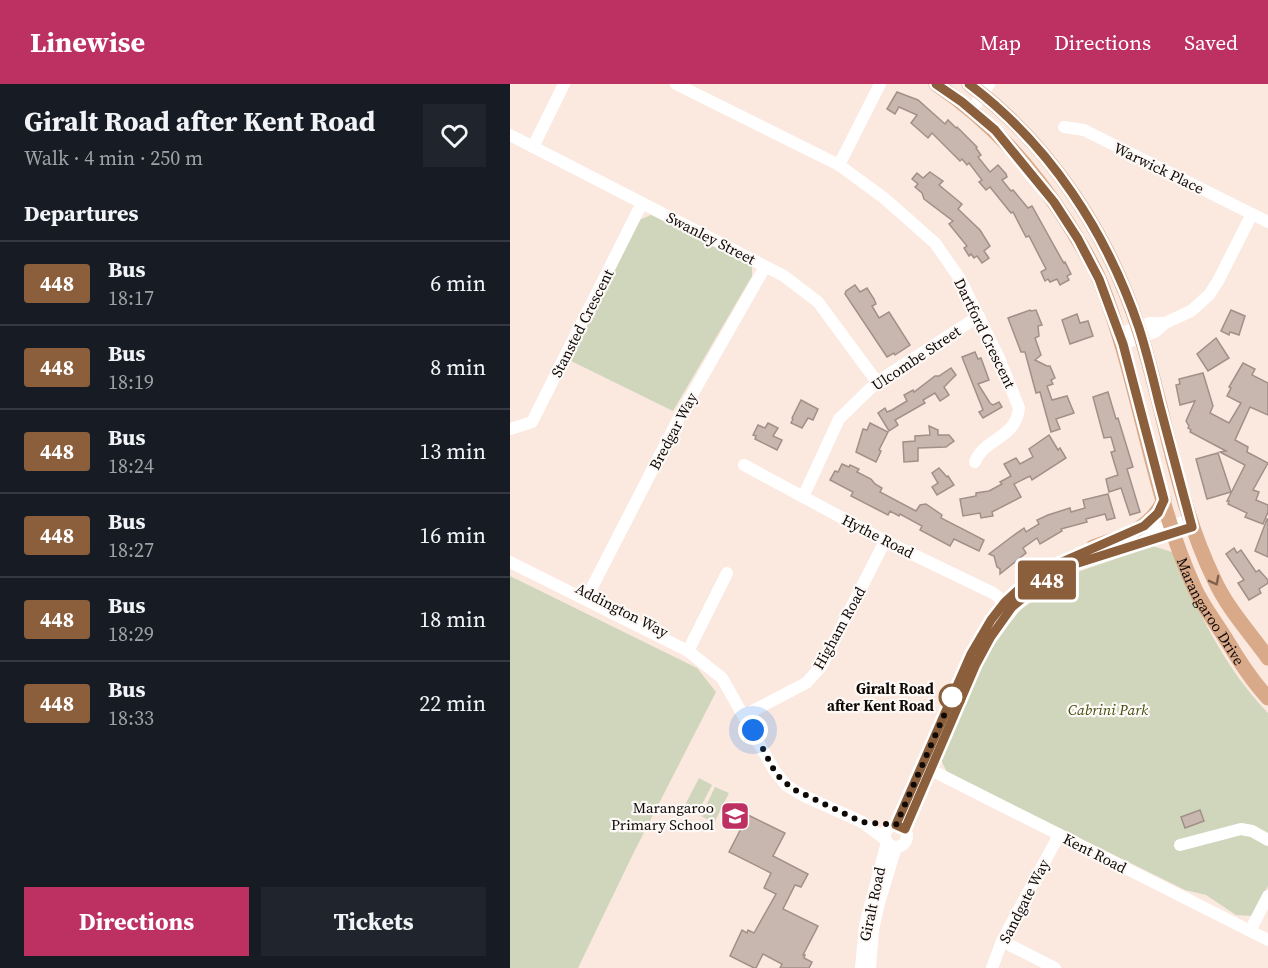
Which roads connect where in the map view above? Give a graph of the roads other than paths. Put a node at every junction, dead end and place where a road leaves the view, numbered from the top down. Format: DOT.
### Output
graph roads {
  1 [pos="564,84"];
  2 [pos="676,84"];
  3 [pos="880,84"];
  4 [pos="936,84"];
  5 [pos="978,87"];
  6 [pos="967,106"];
  7 [pos="1064,127"];
  8 [pos="510,135"];
  9 [pos="533,147"];
  10 [pos="839,165"];
  11 [pos="642,203"];
  12 [pos="1252,214"];
  13 [pos="1268,222"];
  14 [pos="765,267"];
  15 [pos="978,316"];
  16 [pos="1140,332"];
  17 [pos="1121,339"];
  18 [pos="878,382"];
  19 [pos="510,429"];
  20 [pos="975,462"];
  21 [pos="744,465"];
  22 [pos="803,497"];
  23 [pos="1164,500"];
  24 [pos="1191,524"];
  25 [pos="1173,529"];
  26 [pos="885,541"];
  27 [pos="1090,551"];
  28 [pos="510,554"];
  29 [pos="510,562"];
  30 [pos="726,573"];
  31 [pos="587,596"];
  32 [pos="1009,605"];
  33 [pos="690,647"];
  34 [pos="1268,658"];
  35 [pos="1264,688"];
  36 [pos="745,715"];
  37 [pos="927,767"];
  38 [pos="862,822"];
  39 [pos="898,826"];
  40 [pos="1059,835"];
  41 [pos="1268,840"];
  42 [pos="890,843"];
  43 [pos="1179,845"];
  44 [pos="1268,896"];
  45 [pos="1250,931"];
  46 [pos="1268,940"];
  47 [pos="1002,941"];
  48 [pos="861,968"];
  49 [pos="870,968"];
  50 [pos="992,968"];
  51 [pos="1055,968"];
  1 -- 9 [label="street"];
  2 -- 10 [label="street, Dartford Crescent"];
  3 -- 10 [label="street"];
  4 -- 6 [label="main road, Marangaroo Drive"];
  5 -- 6 [label="street"];
  5 -- 16 [label="main road, Marangaroo Drive"];
  6 -- 17 [label="main road, Marangaroo Drive"];
  7 -- 12 [label="street, Warwick Place"];
  8 -- 9 [label="street, Swanley Street"];
  9 -- 11 [label="street, Swanley Street"];
  10 -- 15 [label="street, Dartford Crescent"];
  11 -- 14 [label="street, Swanley Street"];
  11 -- 19 [label="street, Stansted Crescent"];
  12 -- 13 [label="street, Warwick Place"];
  12 -- 16 [label="street"];
  14 -- 18 [label="street, Swanley Street"];
  14 -- 31 [label="street, Bredgar Way"];
  15 -- 18 [label="street, Ulcombe Street"];
  15 -- 20 [label="street, Dartford Crescent"];
  16 -- 17 [label="street"];
  16 -- 24 [label="main road, Marangaroo Drive"];
  17 -- 23 [label="main road, Marangaroo Drive"];
  18 -- 22 [label="street, Ulcombe Street"];
  21 -- 22 [label="street, Hythe Road"];
  22 -- 26 [label="street, Hythe Road"];
  23 -- 25 [label="main road, Marangaroo Drive"];
  23 -- 27 [label="main road"];
  24 -- 25 [label="street"];
  24 -- 34 [label="main road, Marangaroo Drive, one-way"];
  25 -- 27 [label="street"];
  25 -- 32 [label="street"];
  25 -- 35 [label="main road, Marangaroo Drive"];
  26 -- 32 [label="street, Hythe Road"];
  26 -- 36 [label="street, Higham Road"];
  27 -- 32 [label="street"];
  28 -- 31 [label="street, Addington Way"];
  29 -- 31 [label="street, Addington Way"];
  30 -- 33 [label="street"];
  31 -- 33 [label="street, Addington Way"];
  32 -- 37 [label="street"];
  33 -- 36 [label="street, Addington Way"];
  36 -- 38 [label="street, Addington Way"];
  37 -- 39 [label="street"];
  37 -- 40 [label="street, Kent Road"];
  38 -- 39 [label="street, Addington Way"];
  38 -- 42 [label="street, Addington Way"];
  39 -- 42 [label="street"];
  39 -- 42 [label="street"];
  40 -- 45 [label="street, Kent Road"];
  40 -- 47 [label="street, Sandgate Way"];
  41 -- 43 [label="street"];
  42 -- 48 [label="street, Giralt Road"];
  42 -- 49 [label="street, Giralt Road"];
  44 -- 45 [label="street"];
  45 -- 46 [label="street, Kent Road"];
  47 -- 50 [label="street, Sandgate Way"];
  47 -- 51 [label="street"];
}
